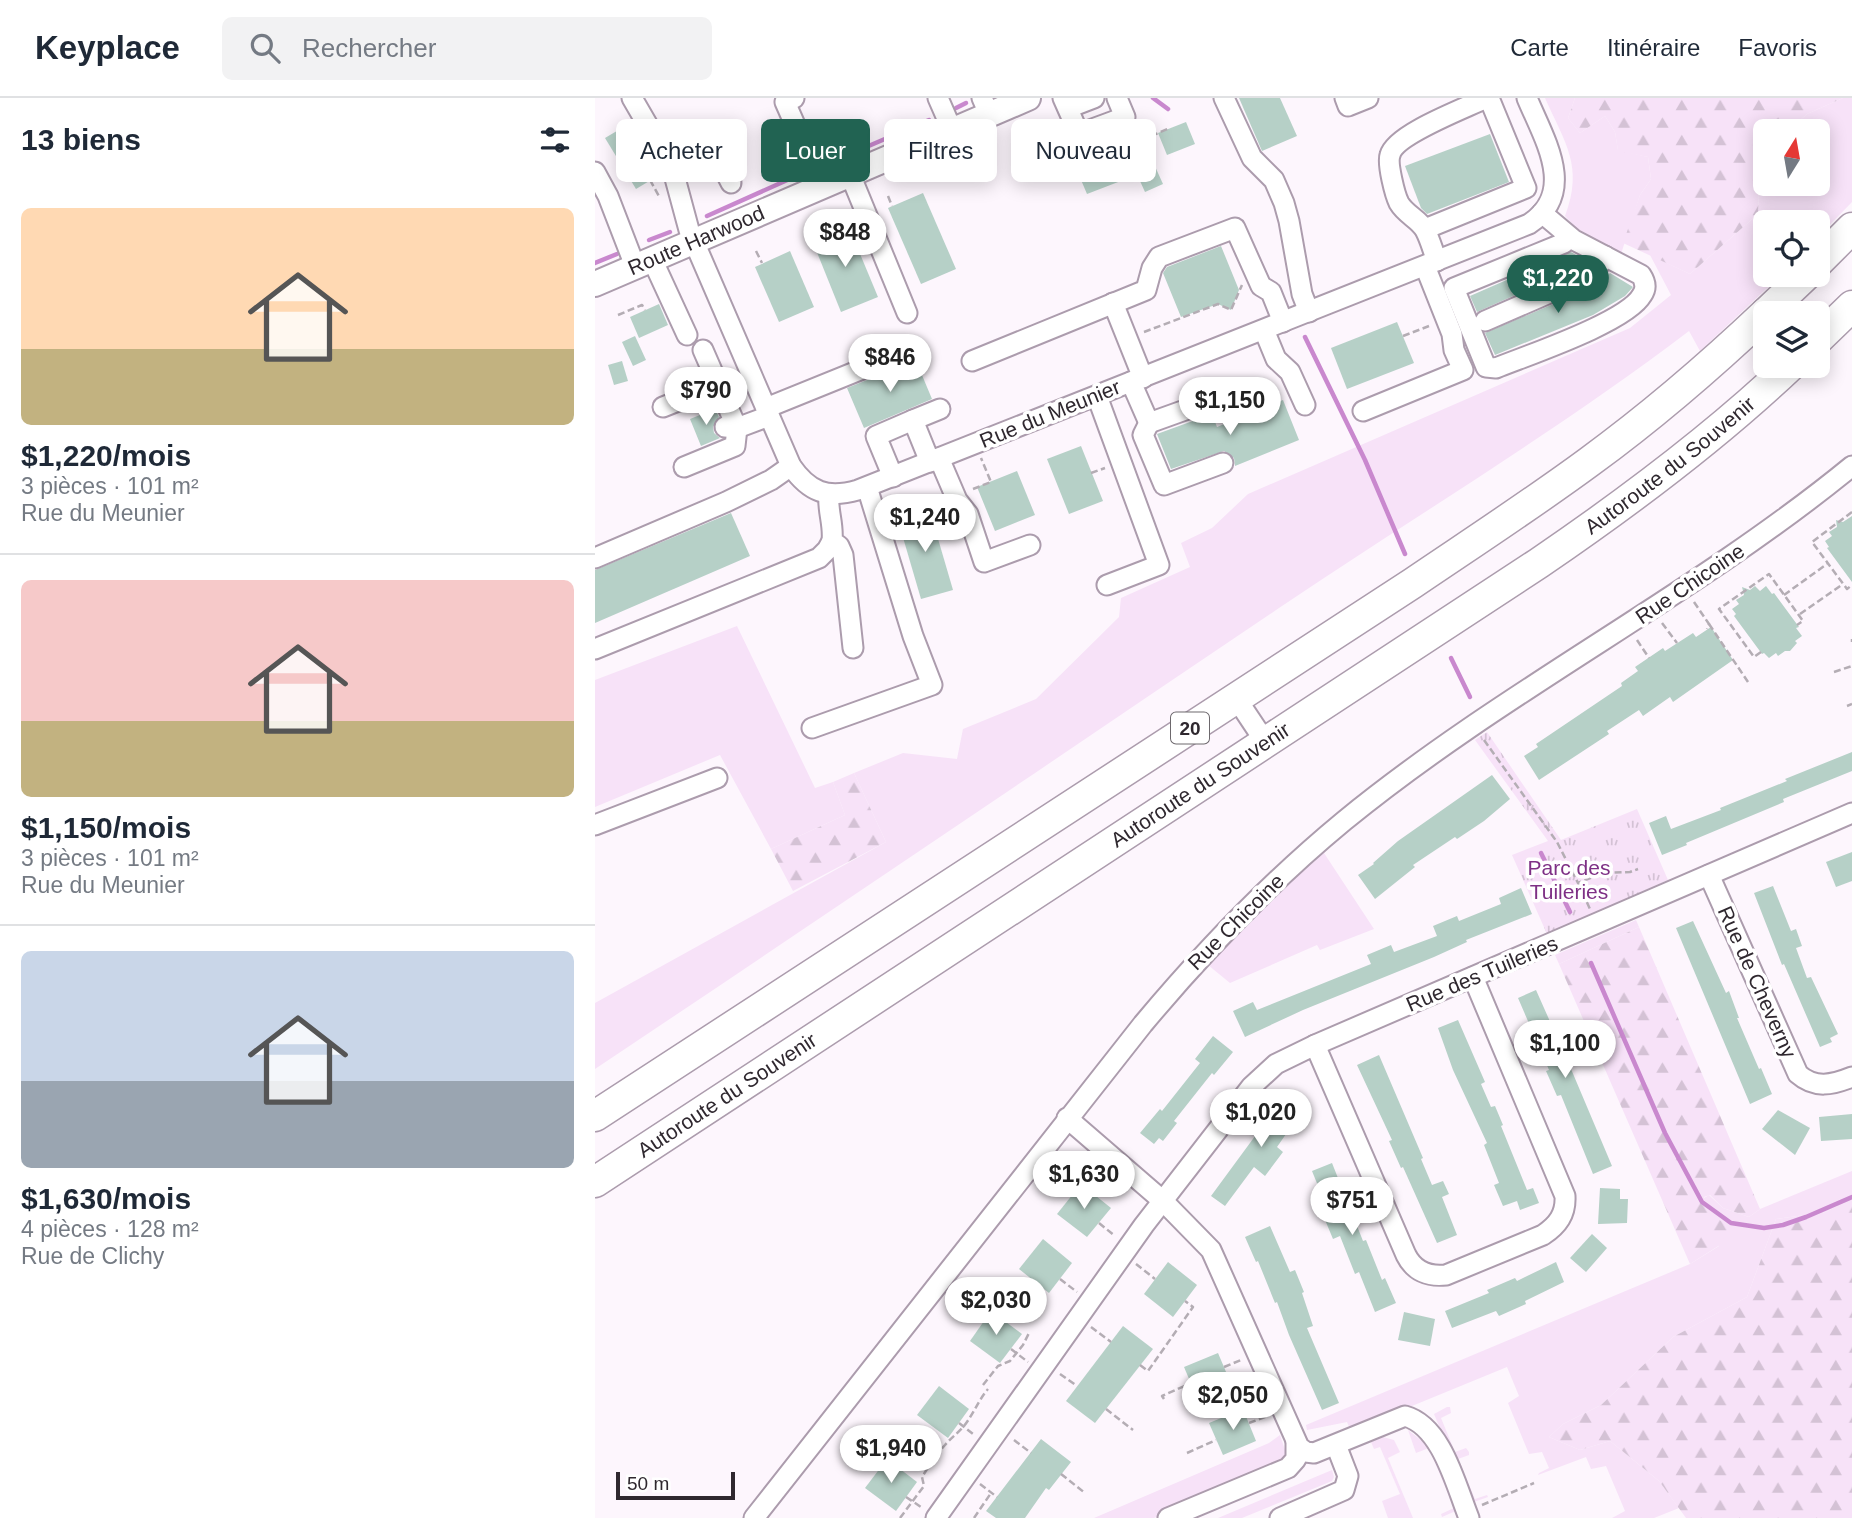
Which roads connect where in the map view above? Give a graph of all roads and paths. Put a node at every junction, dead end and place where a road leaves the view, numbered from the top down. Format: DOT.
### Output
graph roads {
  1 [pos="632,98"];
  2 [pos="938,98"];
  3 [pos="1028,98"];
  4 [pos="1094,98"];
  5 [pos="1117,98"];
  6 [pos="1224,98"];
  7 [pos="1345,98"];
  8 [pos="1368,98"];
  9 [pos="1487,98"];
  10 [pos="1527,98"];
  11 [pos="787,99"];
  12 [pos="1066,103"];
  13 [pos="985,106"];
  14 [pos="947,119"];
  15 [pos="967,119"];
  16 [pos="1170,128"];
  17 [pos="1156,134"];
  18 [pos="595,172"];
  19 [pos="651,182"];
  20 [pos="831,182"];
  21 [pos="853,182"];
  22 [pos="822,186"];
  23 [pos="888,196"];
  24 [pos="660,198"];
  25 [pos="892,206"];
  26 [pos="1542,213"];
  27 [pos="839,215"];
  28 [pos="844,227"];
  29 [pos="1852,228"];
  30 [pos="1425,229"];
  31 [pos="1569,237"];
  32 [pos="694,241"];
  33 [pos="1830,250"];
  34 [pos="756,251"];
  35 [pos="1605,256"];
  36 [pos="643,263"];
  37 [pos="762,263"];
  38 [pos="1431,263"];
  39 [pos="595,284"];
  40 [pos="1793,287"];
  41 [pos="1240,289"];
  42 [pos="1779,301"];
  43 [pos="1113,303"];
  44 [pos="1852,306"];
  45 [pos="645,310"];
  46 [pos="1309,312"];
  47 [pos="907,313"];
  48 [pos="618,315"];
  49 [pos="1283,322"];
  50 [pos="1479,323"];
  51 [pos="1753,325"];
  52 [pos="1830,327"];
  53 [pos="1422,328"];
  54 [pos="1264,330"];
  55 [pos="687,335"];
  56 [pos="1403,336"];
  57 [pos="1128,339"];
  58 [pos="703,350"];
  59 [pos="902,353"];
  60 [pos="972,361"];
  61 [pos="1776,378"];
  62 [pos="1137,380"];
  63 [pos="718,385"];
  64 [pos="1238,391"];
  65 [pos="1097,396"];
  66 [pos="1305,405"];
  67 [pos="663,407"];
  68 [pos="940,409"];
  69 [pos="1363,411"];
  70 [pos="767,412"];
  71 [pos="913,421"];
  72 [pos="1149,423"];
  73 [pos="731,428"];
  74 [pos="980,455"];
  75 [pos="934,460"];
  76 [pos="1223,463"];
  77 [pos="791,466"];
  78 [pos="1852,466"];
  79 [pos="684,467"];
  80 [pos="893,477"];
  81 [pos="867,487"];
  82 [pos="977,487"];
  83 [pos="829,494"];
  84 [pos="1852,512"];
  85 [pos="832,541"];
  86 [pos="1030,545"];
  87 [pos="1831,553"];
  88 [pos="595,558"];
  89 [pos="1824,558"];
  90 [pos="1828,563"];
  91 [pos="1107,584"];
  92 [pos="1843,584"];
  93 [pos="1852,585"];
  94 [pos="1781,590"];
  95 [pos="1775,595"];
  96 [pos="1784,595"];
  97 [pos="1692,598"];
  98 [pos="1798,615"];
  99 [pos="1659,619"];
  100 [pos="1738,621"];
  101 [pos="1709,624"];
  102 [pos="1797,625"];
  103 [pos="1731,626"];
  104 [pos="1707,629"];
  105 [pos="1633,635"];
  106 [pos="1677,643"];
  107 [pos="853,648"];
  108 [pos="595,649"];
  109 [pos="1761,652"];
  110 [pos="1649,658"];
  111 [pos="1852,666"];
  112 [pos="1834,672"];
  113 [pos="1748,682"];
  114 [pos="1236,698"];
  115 [pos="1852,704"];
  116 [pos="1847,706"];
  117 [pos="1475,727"];
  118 [pos="812,728"];
  119 [pos="1266,743"];
  120 [pos="717,778"];
  121 [pos="1852,813"];
  122 [pos="595,825"];
  123 [pos="1637,869"];
  124 [pos="1709,875"];
  125 [pos="1577,883"];
  126 [pos="1596,925"];
  127 [pos="1473,977"];
  128 [pos="1315,1045"];
  129 [pos="1852,1077"];
  130 [pos="595,1116"];
  131 [pos="1066,1118"];
  132 [pos="595,1182"];
  133 [pos="1163,1201"];
  134 [pos="1098,1223"];
  135 [pos="1120,1239"];
  136 [pos="1131,1261"];
  137 [pos="1060,1279"];
  138 [pos="1155,1279"];
  139 [pos="1081,1294"];
  140 [pos="1185,1301"];
  141 [pos="1087,1324"];
  142 [pos="1030,1331"];
  143 [pos="1111,1342"];
  144 [pos="1011,1349"];
  145 [pos="1017,1353"];
  146 [pos="1247,1357"];
  147 [pos="1031,1364"];
  148 [pos="1140,1365"];
  149 [pos="1224,1367"];
  150 [pos="1054,1370"];
  151 [pos="1191,1383"];
  152 [pos="983,1385"];
  153 [pos="1077,1386"];
  154 [pos="988,1389"];
  155 [pos="1164,1399"];
  156 [pos="1106,1409"];
  157 [pos="1271,1415"];
  158 [pos="959,1423"];
  159 [pos="1249,1423"];
  160 [pos="964,1427"];
  161 [pos="1133,1430"];
  162 [pos="1008,1436"];
  163 [pos="1293,1436"];
  164 [pos="979,1438"];
  165 [pos="1216,1440"];
  166 [pos="1336,1445"];
  167 [pos="1031,1452"];
  168 [pos="1187,1453"];
  169 [pos="1061,1474"];
  170 [pos="975,1481"];
  171 [pos="1534,1483"];
  172 [pos="991,1493"];
  173 [pos="1085,1493"];
  174 [pos="907,1497"];
  175 [pos="997,1497"];
  176 [pos="913,1502"];
  177 [pos="1468,1514"];
  178 [pos="932,1515"];
  179 [pos="754,1518"];
  180 [pos="900,1518"];
  181 [pos="974,1518"];
  182 [pos="1168,1518"];
  183 [pos="1280,1518"];
  1 -- 32 [label="street"];
  2 -- 14 [label="street"];
  3 -- 13 [label="main road, Route Harwood"];
  4 -- 12 [label="street"];
  5 -- 12 [label="street"];
  6 -- 46 [label="street"];
  7 -- 8 [label="street"];
  9 -- 30 [label="street"];
  9 -- 30 [label="street"];
  10 -- 26 [label="street"];
  11 -- 22 [label="street"];
  13 -- 15 [label="main road, Route Harwood"];
  16 -- 17 [label="path"];
  18 -- 36 [label="street"];
  19 -- 24 [label="path"];
  20 -- 22 [label="main road, Route Harwood"];
  21 -- 47 [label="street"];
  22 -- 32 [label="main road, Route Harwood"];
  23 -- 25 [label="path"];
  26 -- 31 [label="street"];
  26 -- 38 [label="street, Rue du Meunier"];
  27 -- 28 [label="path"];
  29 -- 33 [label="highway"];
  30 -- 38 [label="street"];
  31 -- 35 [label="street"];
  31 -- 50 [label="street"];
  32 -- 36 [label="main road, Route Harwood"];
  32 -- 70 [label="street"];
  34 -- 37 [label="path"];
  35 -- 50 [label="street"];
  35 -- 50 [label="street"];
  36 -- 39 [label="main road, Route Harwood"];
  36 -- 55 [label="street"];
  38 -- 46 [label="street, Rue du Meunier"];
  38 -- 69 [label="street"];
  40 -- 42 [label="highway, 20"];
  41 -- 57 [label="path"];
  43 -- 49 [label="street"];
  43 -- 57 [label="street"];
  43 -- 60 [label="street"];
  44 -- 52 [label="highway"];
  45 -- 48 [label="path"];
  46 -- 49 [label="street, Rue du Meunier"];
  49 -- 54 [label="street, Rue du Meunier"];
  51 -- 114 [label="highway, 20"];
  53 -- 56 [label="path"];
  54 -- 62 [label="street, Rue du Meunier"];
  54 -- 66 [label="street"];
  57 -- 62 [label="street"];
  58 -- 63 [label="street"];
  59 -- 70 [label="street"];
  61 -- 119 [label="highway, Autoroute du Souvenir / 20"];
  62 -- 65 [label="street, Rue du Meunier"];
  62 -- 72 [label="street"];
  63 -- 67 [label="street"];
  63 -- 73 [label="street"];
  64 -- 72 [label="street"];
  65 -- 75 [label="street, Rue du Meunier"];
  65 -- 91 [label="street"];
  68 -- 71 [label="street"];
  70 -- 73 [label="street"];
  70 -- 77 [label="street"];
  71 -- 75 [label="street"];
  71 -- 80 [label="street"];
  72 -- 76 [label="street"];
  73 -- 79 [label="street"];
  74 -- 82 [label="path"];
  75 -- 80 [label="street, Rue du Meunier"];
  75 -- 86 [label="street"];
  77 -- 83 [label="street"];
  77 -- 88 [label="street"];
  78 -- 117 [label="street, Rue Chicoine"];
  80 -- 81 [label="street, Rue du Meunier"];
  81 -- 83 [label="street, Rue du Meunier"];
  81 -- 118 [label="street"];
  83 -- 85 [label="street"];
  84 -- 89 [label="path"];
  85 -- 107 [label="street"];
  85 -- 108 [label="street"];
  87 -- 89 [label="path"];
  89 -- 90 [label="path"];
  90 -- 92 [label="path"];
  90 -- 96 [label="path"];
  92 -- 93 [label="path"];
  92 -- 98 [label="path"];
  94 -- 95 [label="path"];
  94 -- 96 [label="path"];
  94 -- 103 [label="path"];
  96 -- 98 [label="path"];
  97 -- 101 [label="path"];
  98 -- 102 [label="path"];
  99 -- 106 [label="path"];
  100 -- 103 [label="path"];
  101 -- 104 [label="path"];
  101 -- 113 [label="path"];
  103 -- 109 [label="path"];
  105 -- 110 [label="path"];
  111 -- 112 [label="path"];
  114 -- 119 [label="street"];
  114 -- 130 [label="highway, 20"];
  115 -- 116 [label="path"];
  117 -- 125 [label="path"];
  117 -- 131 [label="street, Rue Chicoine"];
  119 -- 132 [label="highway, Autoroute du Souvenir / 20"];
  120 -- 122 [label="street"];
  121 -- 124 [label="street, Rue des Tuileries"];
  123 -- 125 [label="path"];
  124 -- 126 [label="street, Rue des Tuileries"];
  124 -- 129 [label="street, Rue de Cheverny"];
  125 -- 126 [label="path"];
  126 -- 127 [label="street, Rue des Tuileries"];
  127 -- 128 [label="street, Rue des Tuileries"];
  127 -- 128 [label="street"];
  128 -- 133 [label="street, Rue des Tuileries"];
  131 -- 133 [label="street"];
  131 -- 179 [label="street, Rue Chicoine"];
  133 -- 163 [label="street"];
  133 -- 178 [label="street, Rue des Tuileries"];
  134 -- 135 [label="path"];
  136 -- 138 [label="path"];
  137 -- 139 [label="path"];
  140 -- 148 [label="path"];
  141 -- 143 [label="path"];
  142 -- 145 [label="path"];
  144 -- 145 [label="path"];
  145 -- 147 [label="path"];
  145 -- 152 [label="path"];
  146 -- 149 [label="path"];
  150 -- 153 [label="path"];
  151 -- 155 [label="path"];
  154 -- 160 [label="path"];
  156 -- 161 [label="path"];
  157 -- 159 [label="path"];
  158 -- 160 [label="path"];
  160 -- 164 [label="path"];
  160 -- 176 [label="path"];
  162 -- 167 [label="path"];
  163 -- 166 [label="street"];
  163 -- 182 [label="street"];
  165 -- 168 [label="path"];
  166 -- 177 [label="street"];
  166 -- 183 [label="street"];
  169 -- 173 [label="path"];
  170 -- 172 [label="path"];
  171 -- 177 [label="path"];
  172 -- 175 [label="path"];
  172 -- 181 [label="path"];
  174 -- 176 [label="path"];
  176 -- 178 [label="path"];
  176 -- 180 [label="path"];
}
